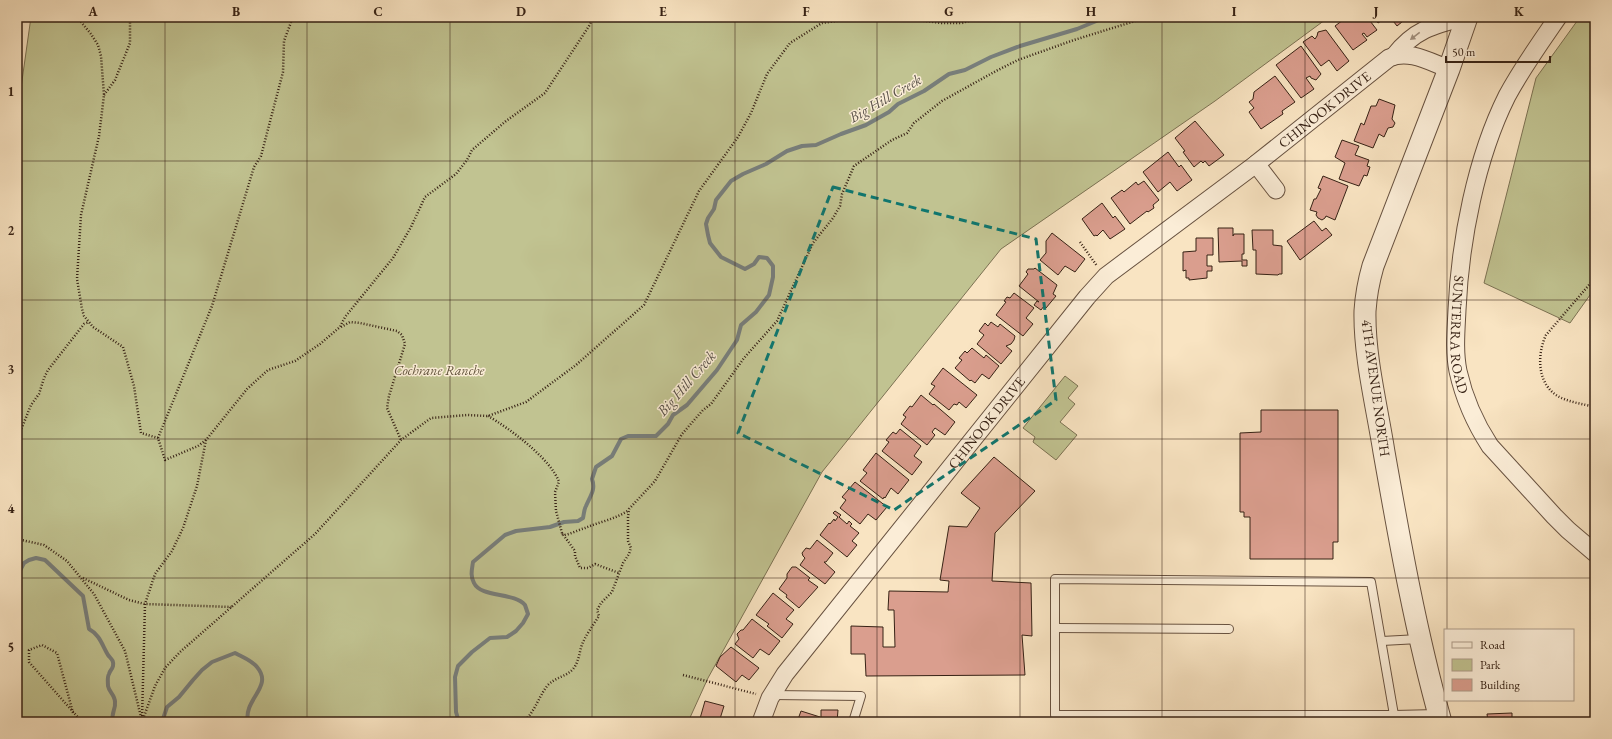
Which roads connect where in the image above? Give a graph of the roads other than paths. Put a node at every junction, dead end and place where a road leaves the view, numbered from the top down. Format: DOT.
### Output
graph roads {
  1 [pos="1465,17"];
  2 [pos="1558,17"];
  3 [pos="1394,56"];
  4 [pos="1449,69"];
  5 [pos="1256,164"];
  6 [pos="1276,190"];
  7 [pos="1595,553"];
  8 [pos="1055,628"];
  9 [pos="1229,629"];
  10 [pos="1419,639"];
  11 [pos="1382,641"];
  12 [pos="765,695"];
  13 [pos="1394,715"];
  14 [pos="1264,718"];
  15 [pos="1440,718"];
  16 [pos="761,722"];
  17 [pos="853,722"];
  1 -- 3 [label="street, CHINOOK DRIVE, one-way"];
  1 -- 4 [label="street, 4TH AVENUE NORTH"];
  2 -- 7 [label="street, SUNTERRA ROAD"];
  3 -- 4 [label="street"];
  3 -- 5 [label="street, CHINOOK DRIVE"];
  4 -- 10 [label="street, 4TH AVENUE NORTH"];
  5 -- 6 [label="street"];
  5 -- 12 [label="street, CHINOOK DRIVE"];
  8 -- 9 [label="lane"];
  8 -- 11 [label="lane"];
  8 -- 14 [label="lane"];
  10 -- 11 [label="lane"];
  10 -- 15 [label="street, 4TH AVENUE NORTH"];
  11 -- 13 [label="lane"];
  12 -- 16 [label="street, CHINOOK DRIVE"];
  12 -- 17 [label="lane"];
  13 -- 14 [label="lane"];
  13 -- 15 [label="lane"];
}
